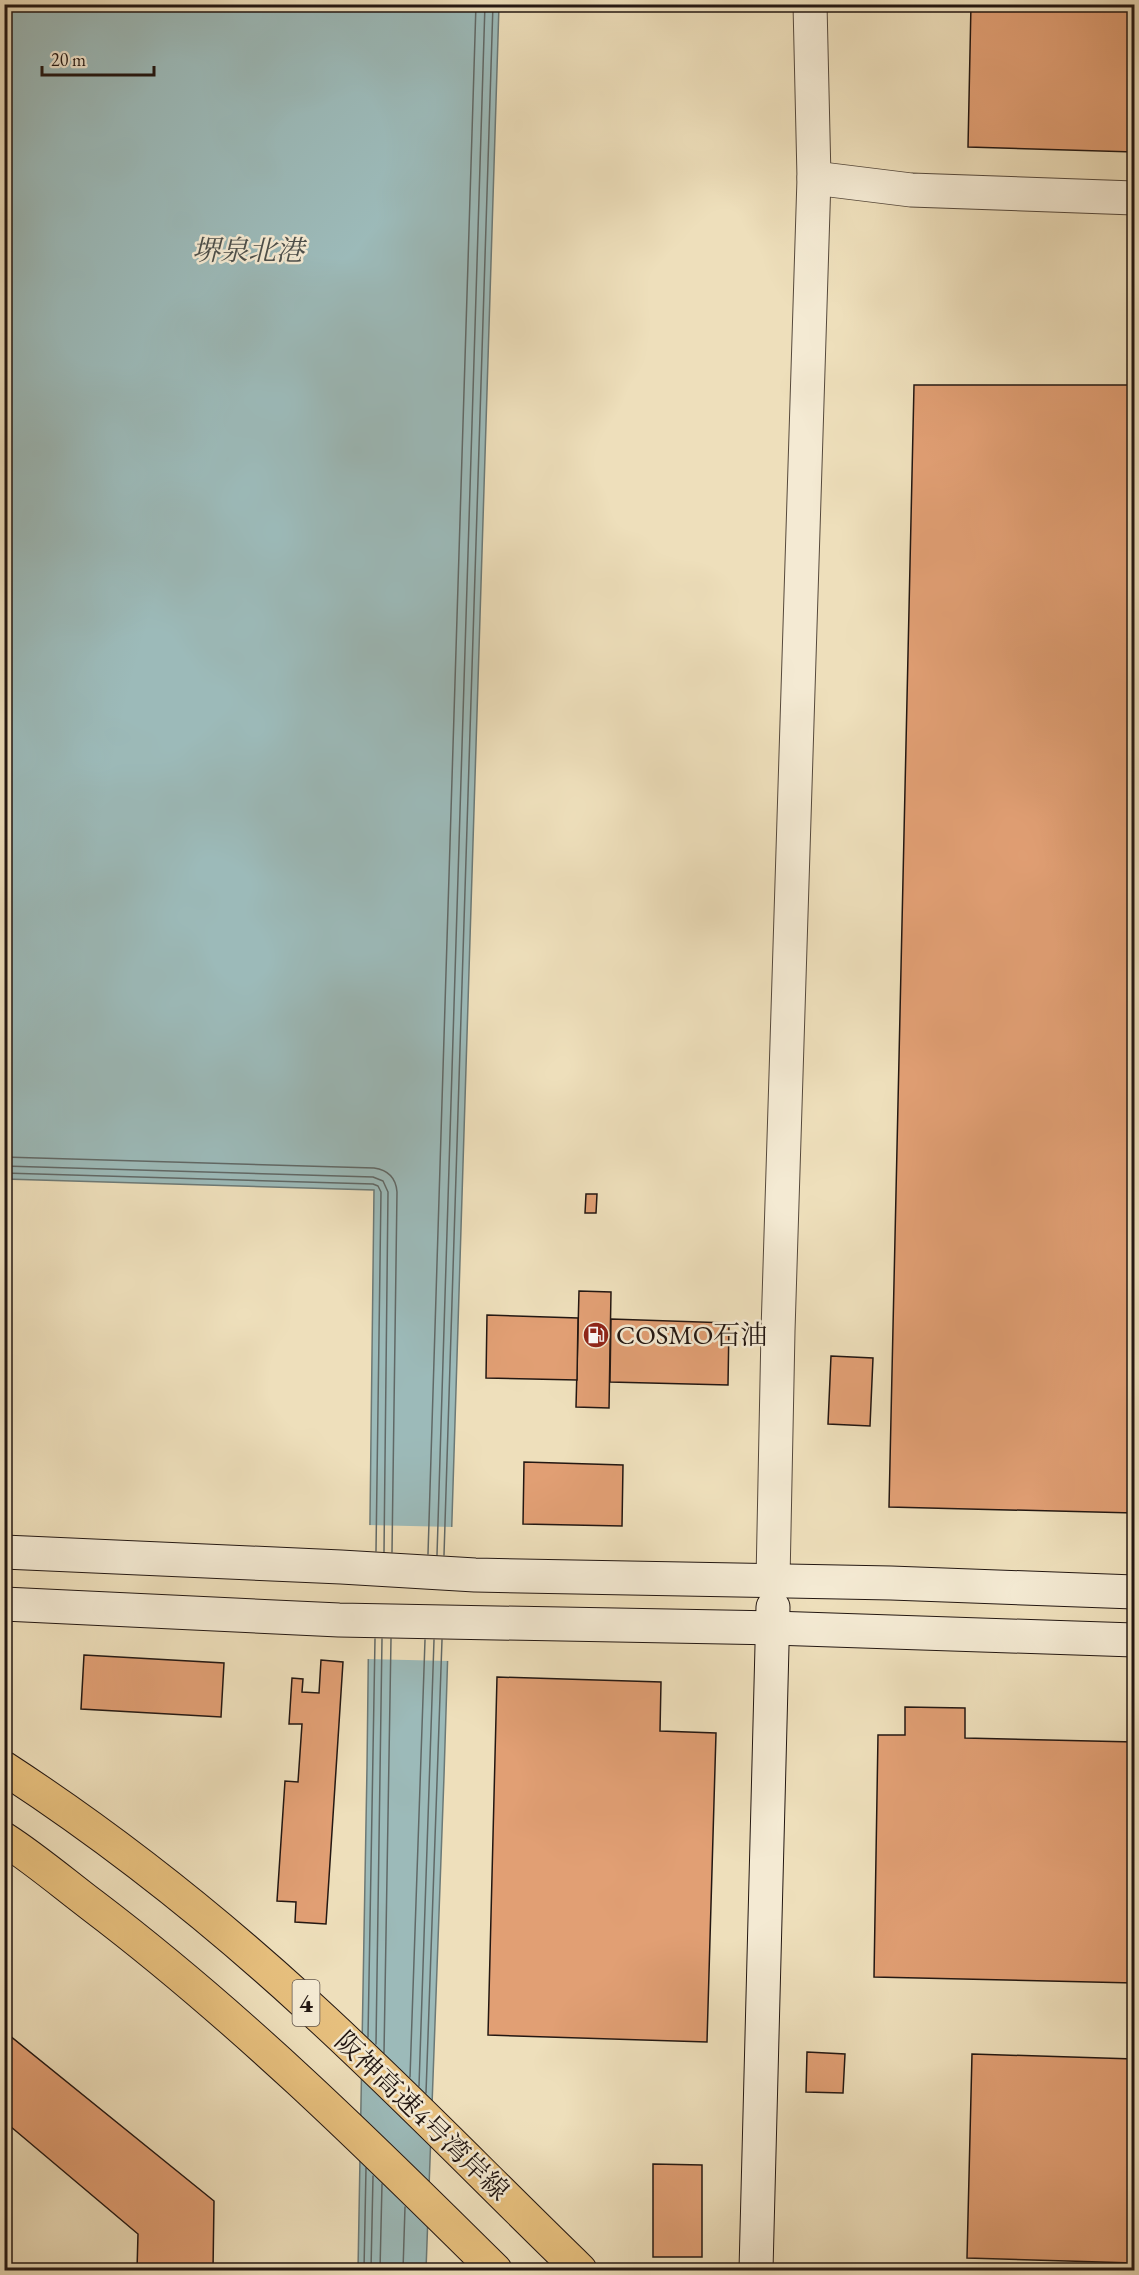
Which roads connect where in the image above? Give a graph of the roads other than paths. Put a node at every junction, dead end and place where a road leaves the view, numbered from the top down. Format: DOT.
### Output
graph roads {
  1 [pos="810,4"];
  2 [pos="814,178"];
  3 [pos="1134,198"];
  4 [pos="4,1552"];
  5 [pos="773,1580"];
  6 [pos="1134,1592"];
  7 [pos="4,1604"];
  8 [pos="773,1628"];
  9 [pos="1134,1640"];
  10 [pos="4,1768"];
  11 [pos="4,1839"];
  12 [pos="495,2271"];
  13 [pos="580,2271"];
  14 [pos="756,2271"];
  1 -- 2 [label="street"];
  2 -- 3 [label="street"];
  2 -- 5 [label="street"];
  4 -- 5 [label="street"];
  5 -- 6 [label="street"];
  5 -- 8 [label="street"];
  7 -- 8 [label="street"];
  8 -- 9 [label="street"];
  8 -- 14 [label="street"];
  10 -- 13 [label="highway, 阪神高速4号湾岸線 / 4"];
  11 -- 12 [label="highway, 4"];
}
